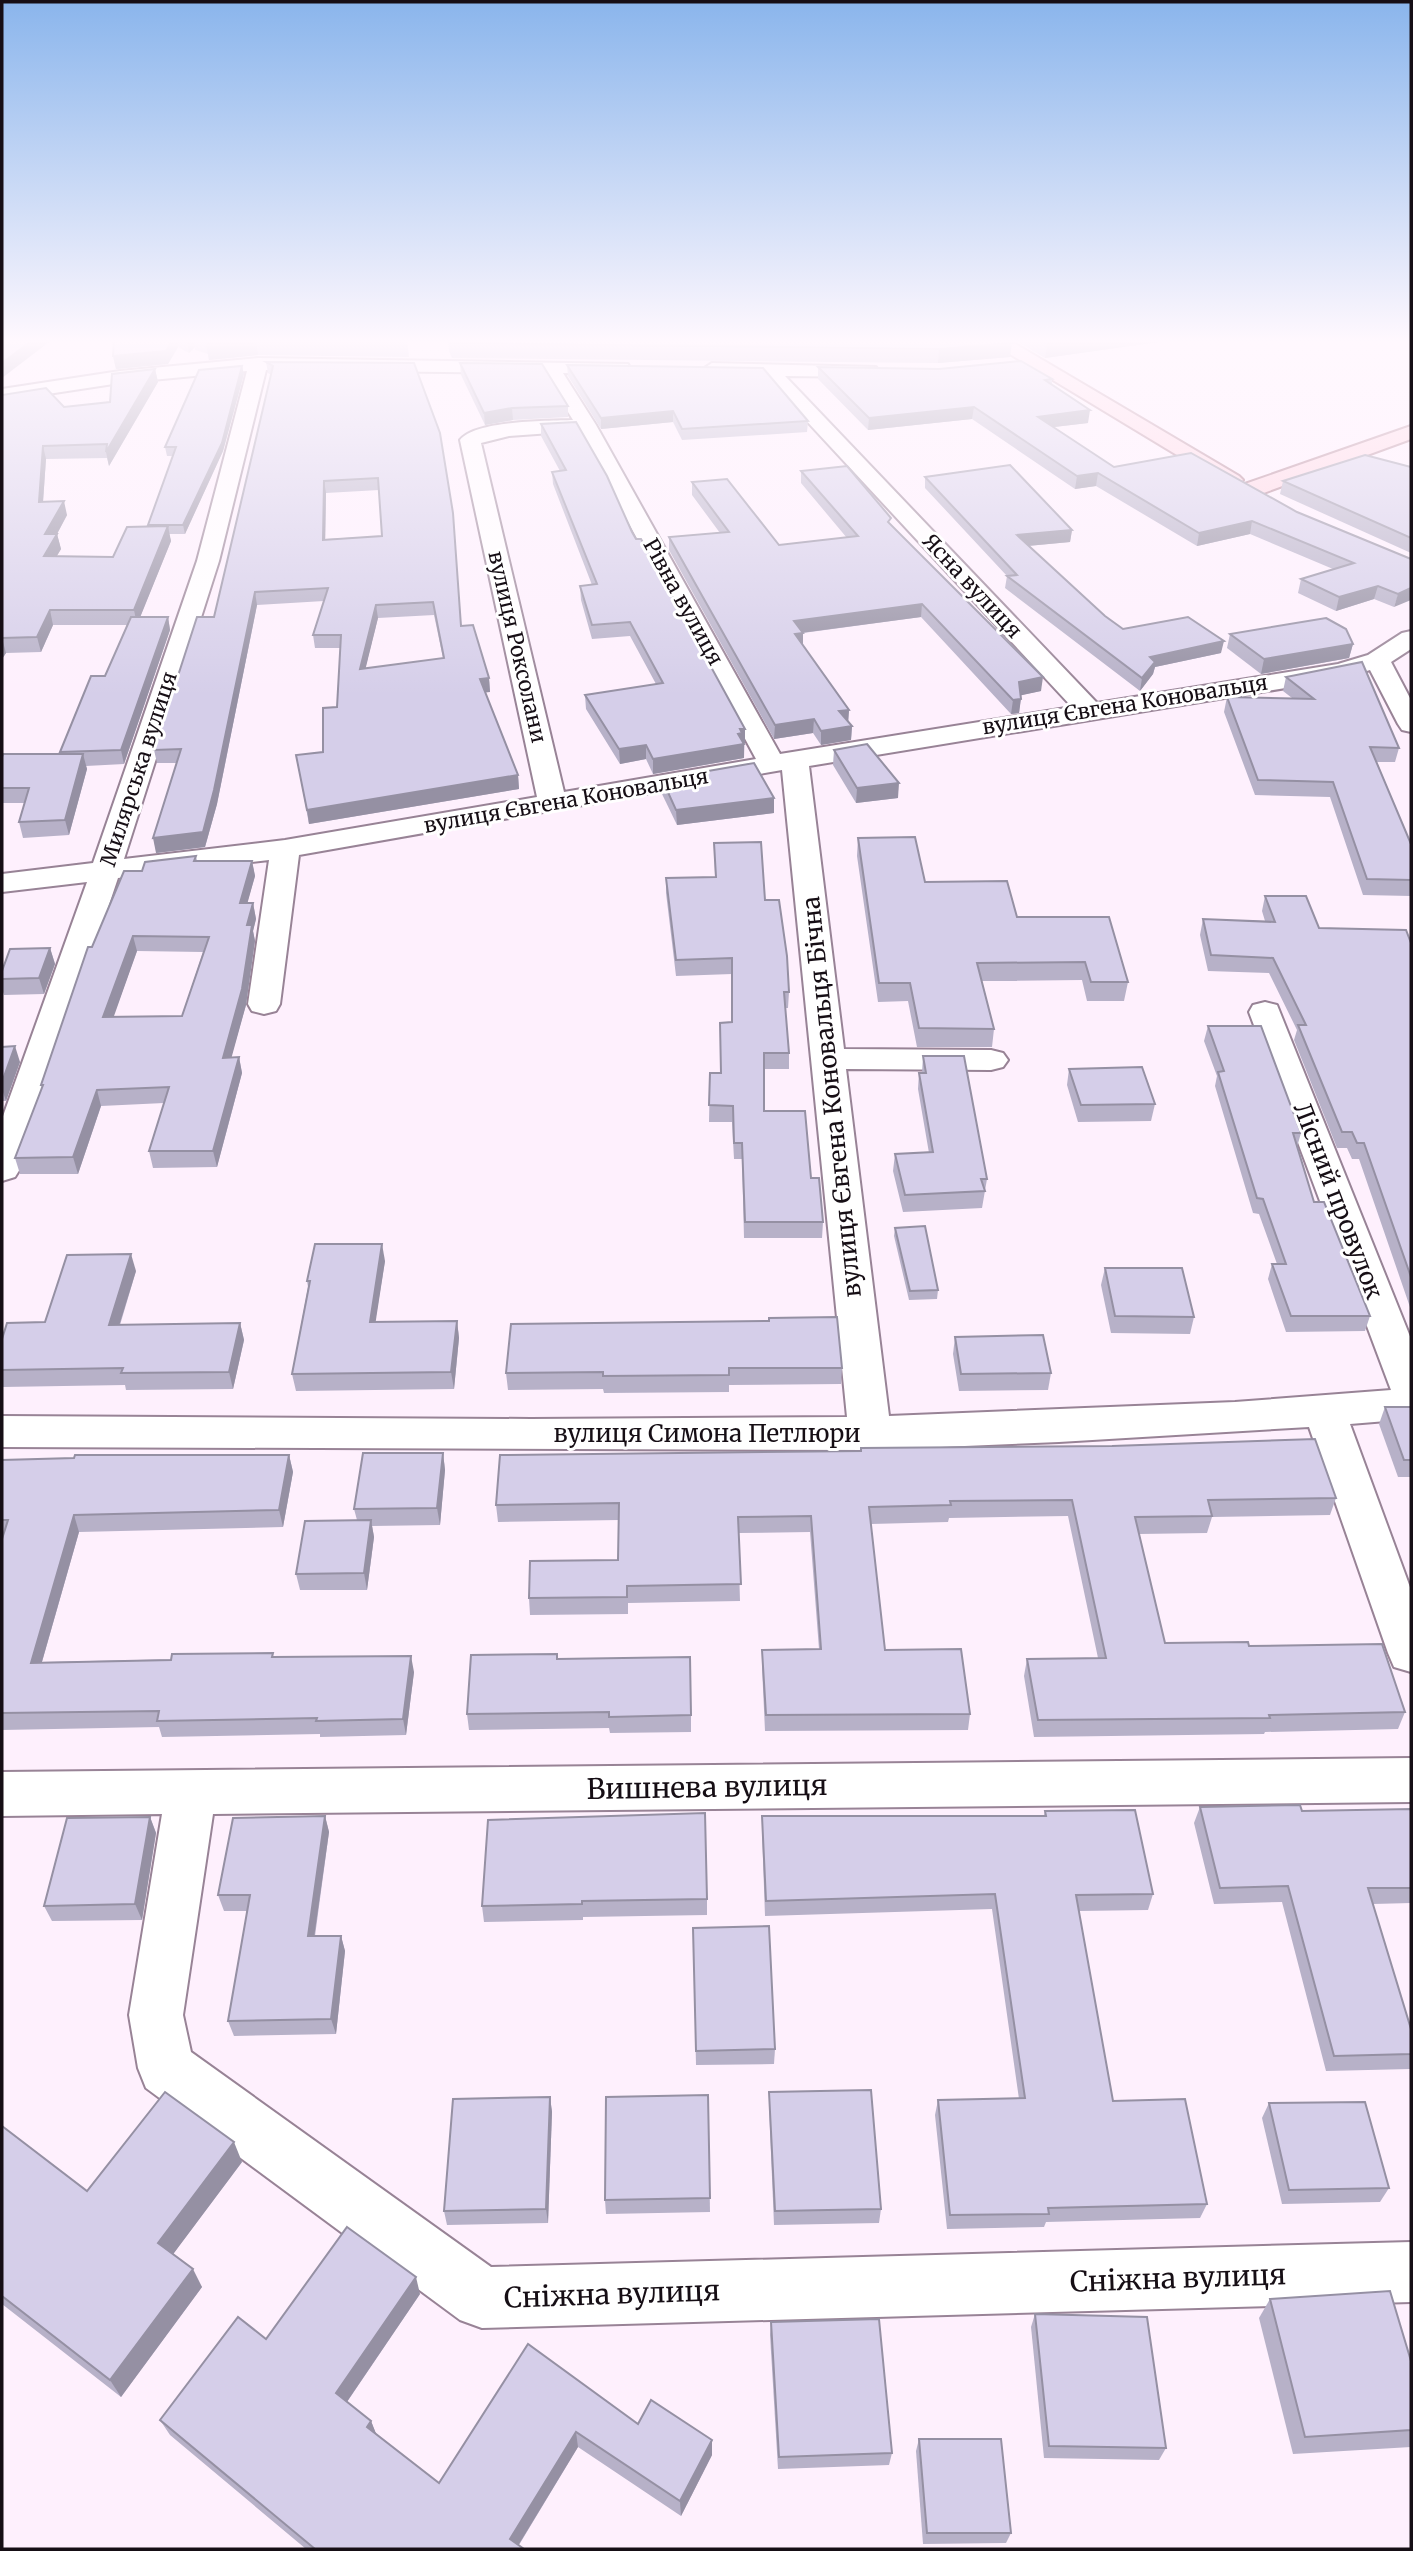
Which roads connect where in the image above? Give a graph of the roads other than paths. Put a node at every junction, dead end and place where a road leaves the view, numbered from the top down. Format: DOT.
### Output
graph roads {
  1 [pos="234,458"];
  2 [pos="474,458"];
  3 [pos="605,458"];
  4 [pos="852,458"];
  5 [pos="1195,458"];
  6 [pos="1338,458"];
  7 [pos="1361,458"];
  8 [pos="1386,466"];
  9 [pos="1250,490"];
  10 [pos="1271,502"];
  11 [pos="1411,638"];
  12 [pos="1377,660"];
  13 [pos="1089,710"];
  14 [pos="1411,724"];
  15 [pos="784,762"];
  16 [pos="554,804"];
  17 [pos="285,849"];
  18 [pos="105,872"];
  19 [pos="2,883"];
  20 [pos="264,1004"];
  21 [pos="1265,1012"];
  22 [pos="828,1059"];
  23 [pos="991,1060"];
  24 [pos="5,1152"];
  25 [pos="1411,1390"];
  26 [pos="1411,1404"];
  27 [pos="1325,1412"];
  28 [pos="2,1432"];
  29 [pos="870,1434"];
  30 [pos="1411,1653"];
  31 [pos="1411,1780"];
  32 [pos="191,1792"];
  33 [pos="2,1794"];
  34 [pos="1411,2272"];
  1 -- 18 [label="street, Милярська вулиця"];
  2 -- 16 [label="street, вулиця Роксолани"];
  3 -- 15 [label="street, Рівна вулиця"];
  4 -- 13 [label="street, Ясна вулиця"];
  5 -- 9 [label="main road"];
  6 -- 9 [label="main road"];
  7 -- 8 [label="street"];
  9 -- 10 [label="main road"];
  11 -- 12 [label="street, вулиця Євгена Коновальця"];
  12 -- 13 [label="street, вулиця Євгена Коновальця"];
  12 -- 14 [label="street"];
  13 -- 15 [label="street, вулиця Євгена Коновальця"];
  15 -- 16 [label="street, вулиця Євгена Коновальця"];
  15 -- 22 [label="street, вулиця Євгена Коновальця Бічна"];
  16 -- 17 [label="street, вулиця Євгена Коновальця"];
  17 -- 18 [label="street, вулиця Євгена Коновальця"];
  17 -- 20 [label="street"];
  18 -- 19 [label="street, вулиця Євгена Коновальця"];
  18 -- 24 [label="street, Милярська вулиця"];
  21 -- 25 [label="street, Лісний провулок"];
  22 -- 23 [label="street"];
  22 -- 29 [label="street, вулиця Євгена Коновальця Бічна"];
  26 -- 27 [label="street, вулиця Симона Петлюри"];
  27 -- 29 [label="street, вулиця Симона Петлюри"];
  27 -- 30 [label="street"];
  28 -- 29 [label="street, вулиця Симона Петлюри"];
  31 -- 32 [label="street, Вишнева вулиця"];
  32 -- 33 [label="street, Вишнева вулиця"];
  32 -- 34 [label="street, Сніжна вулиця"];
}
